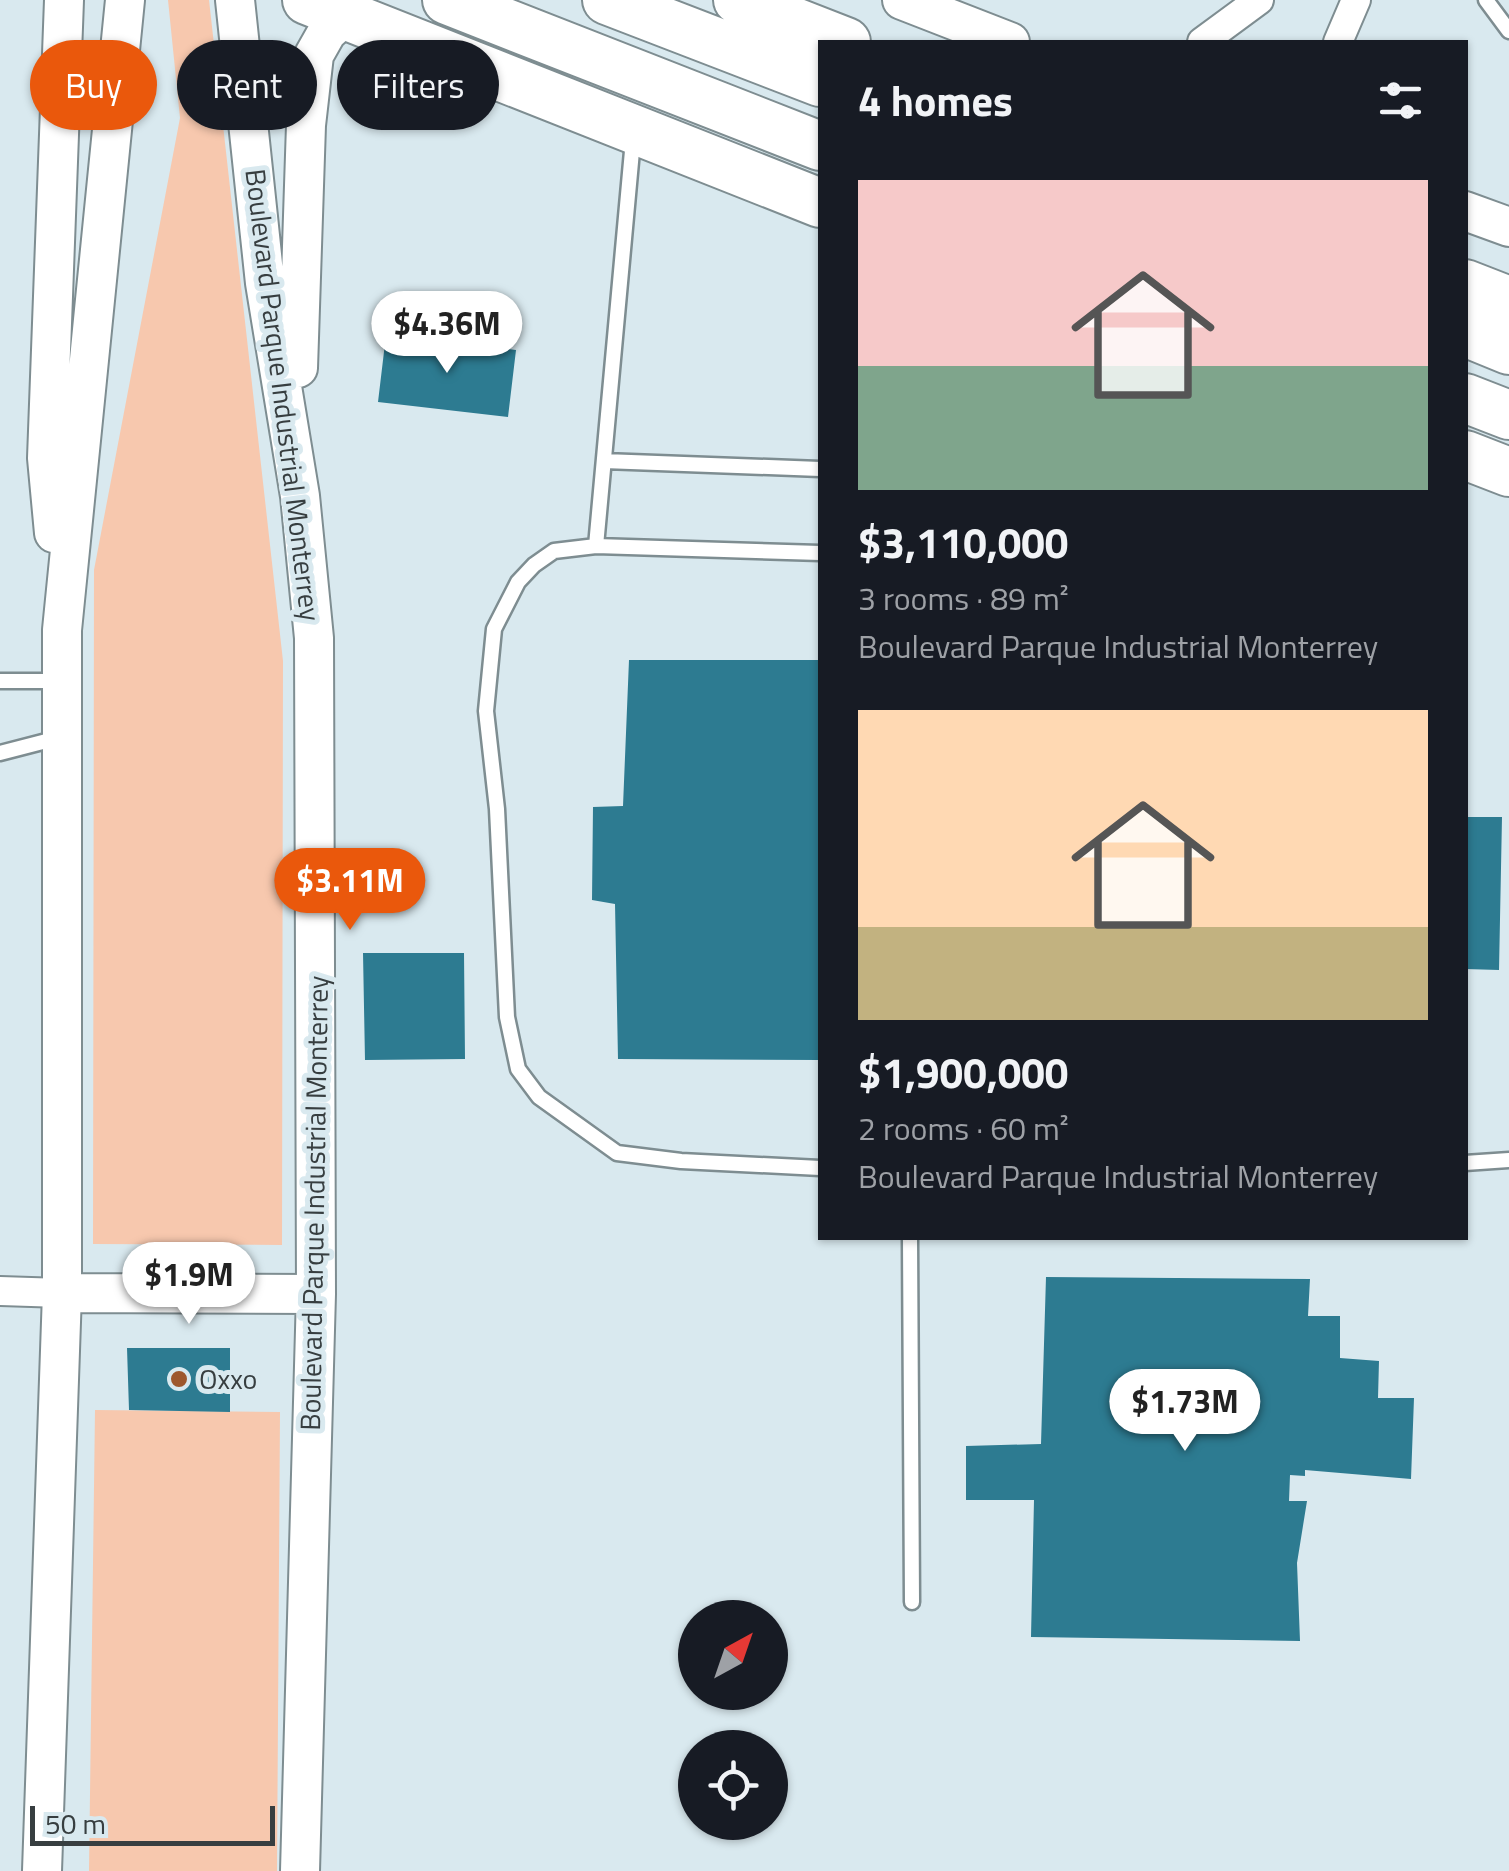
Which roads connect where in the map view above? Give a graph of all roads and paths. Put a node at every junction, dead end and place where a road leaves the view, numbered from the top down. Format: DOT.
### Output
graph roads {
  1 [pos="64,0"];
  2 [pos="126,0"];
  3 [pos="234,0"];
  4 [pos="447,0"];
  5 [pos="606,0"];
  6 [pos="738,0"];
  7 [pos="902,0"];
  8 [pos="1258,0"];
  9 [pos="1356,0"];
  10 [pos="1486,0"];
  11 [pos="339,10"];
  12 [pos="1509,30"];
  13 [pos="841,40"];
  14 [pos="1005,40"];
  15 [pos="1205,40"];
  16 [pos="1339,40"];
  17 [pos="818,81"];
  18 [pos="634,129"];
  19 [pos="818,145"];
  20 [pos="818,202"];
  21 [pos="1468,212"];
  22 [pos="1509,227"];
  23 [pos="1468,285"];
  24 [pos="1509,301"];
  25 [pos="1468,333"];
  26 [pos="1509,350"];
  27 [pos="1468,399"];
  28 [pos="1509,415"];
  29 [pos="1468,456"];
  30 [pos="604,461"];
  31 [pos="818,469"];
  32 [pos="1509,472"];
  33 [pos="300,496"];
  34 [pos="596,546"];
  35 [pos="818,553"];
  36 [pos="62,630"];
  37 [pos="0,681"];
  38 [pos="62,682"];
  39 [pos="62,737"];
  40 [pos="0,753"];
  41 [pos="1509,1160"];
  42 [pos="1468,1163"];
  43 [pos="818,1168"];
  44 [pos="910,1240"];
  45 [pos="0,1291"];
  46 [pos="62,1293"];
  47 [pos="316,1294"];
  48 [pos="912,1602"];
  49 [pos="42,1871"];
  50 [pos="300,1871"];
  1 -- 36 [label="street"];
  2 -- 36 [label="street"];
  3 -- 33 [label="street, Boulevard Parque Industrial Monterrey"];
  4 -- 19 [label="highway"];
  5 -- 17 [label="highway"];
  6 -- 13 [label="highway"];
  7 -- 14 [label="street"];
  8 -- 15 [label="street"];
  9 -- 16 [label="street"];
  10 -- 12 [label="lane"];
  11 -- 18 [label="highway"];
  11 -- 33 [label="street"];
  18 -- 20 [label="highway"];
  18 -- 30 [label="lane"];
  21 -- 22 [label="street"];
  23 -- 24 [label="highway"];
  25 -- 26 [label="highway"];
  27 -- 28 [label="highway"];
  29 -- 32 [label="highway"];
  30 -- 31 [label="lane"];
  30 -- 34 [label="lane"];
  33 -- 47 [label="street, Boulevard Parque Industrial Monterrey"];
  34 -- 35 [label="lane"];
  34 -- 43 [label="lane"];
  36 -- 38 [label="street"];
  37 -- 38 [label="lane"];
  38 -- 39 [label="street"];
  39 -- 40 [label="lane"];
  39 -- 46 [label="street"];
  41 -- 42 [label="lane"];
  44 -- 48 [label="lane"];
  45 -- 46 [label="street"];
  46 -- 47 [label="street"];
  46 -- 49 [label="street"];
  47 -- 50 [label="street, Boulevard Parque Industrial Monterrey"];
}
